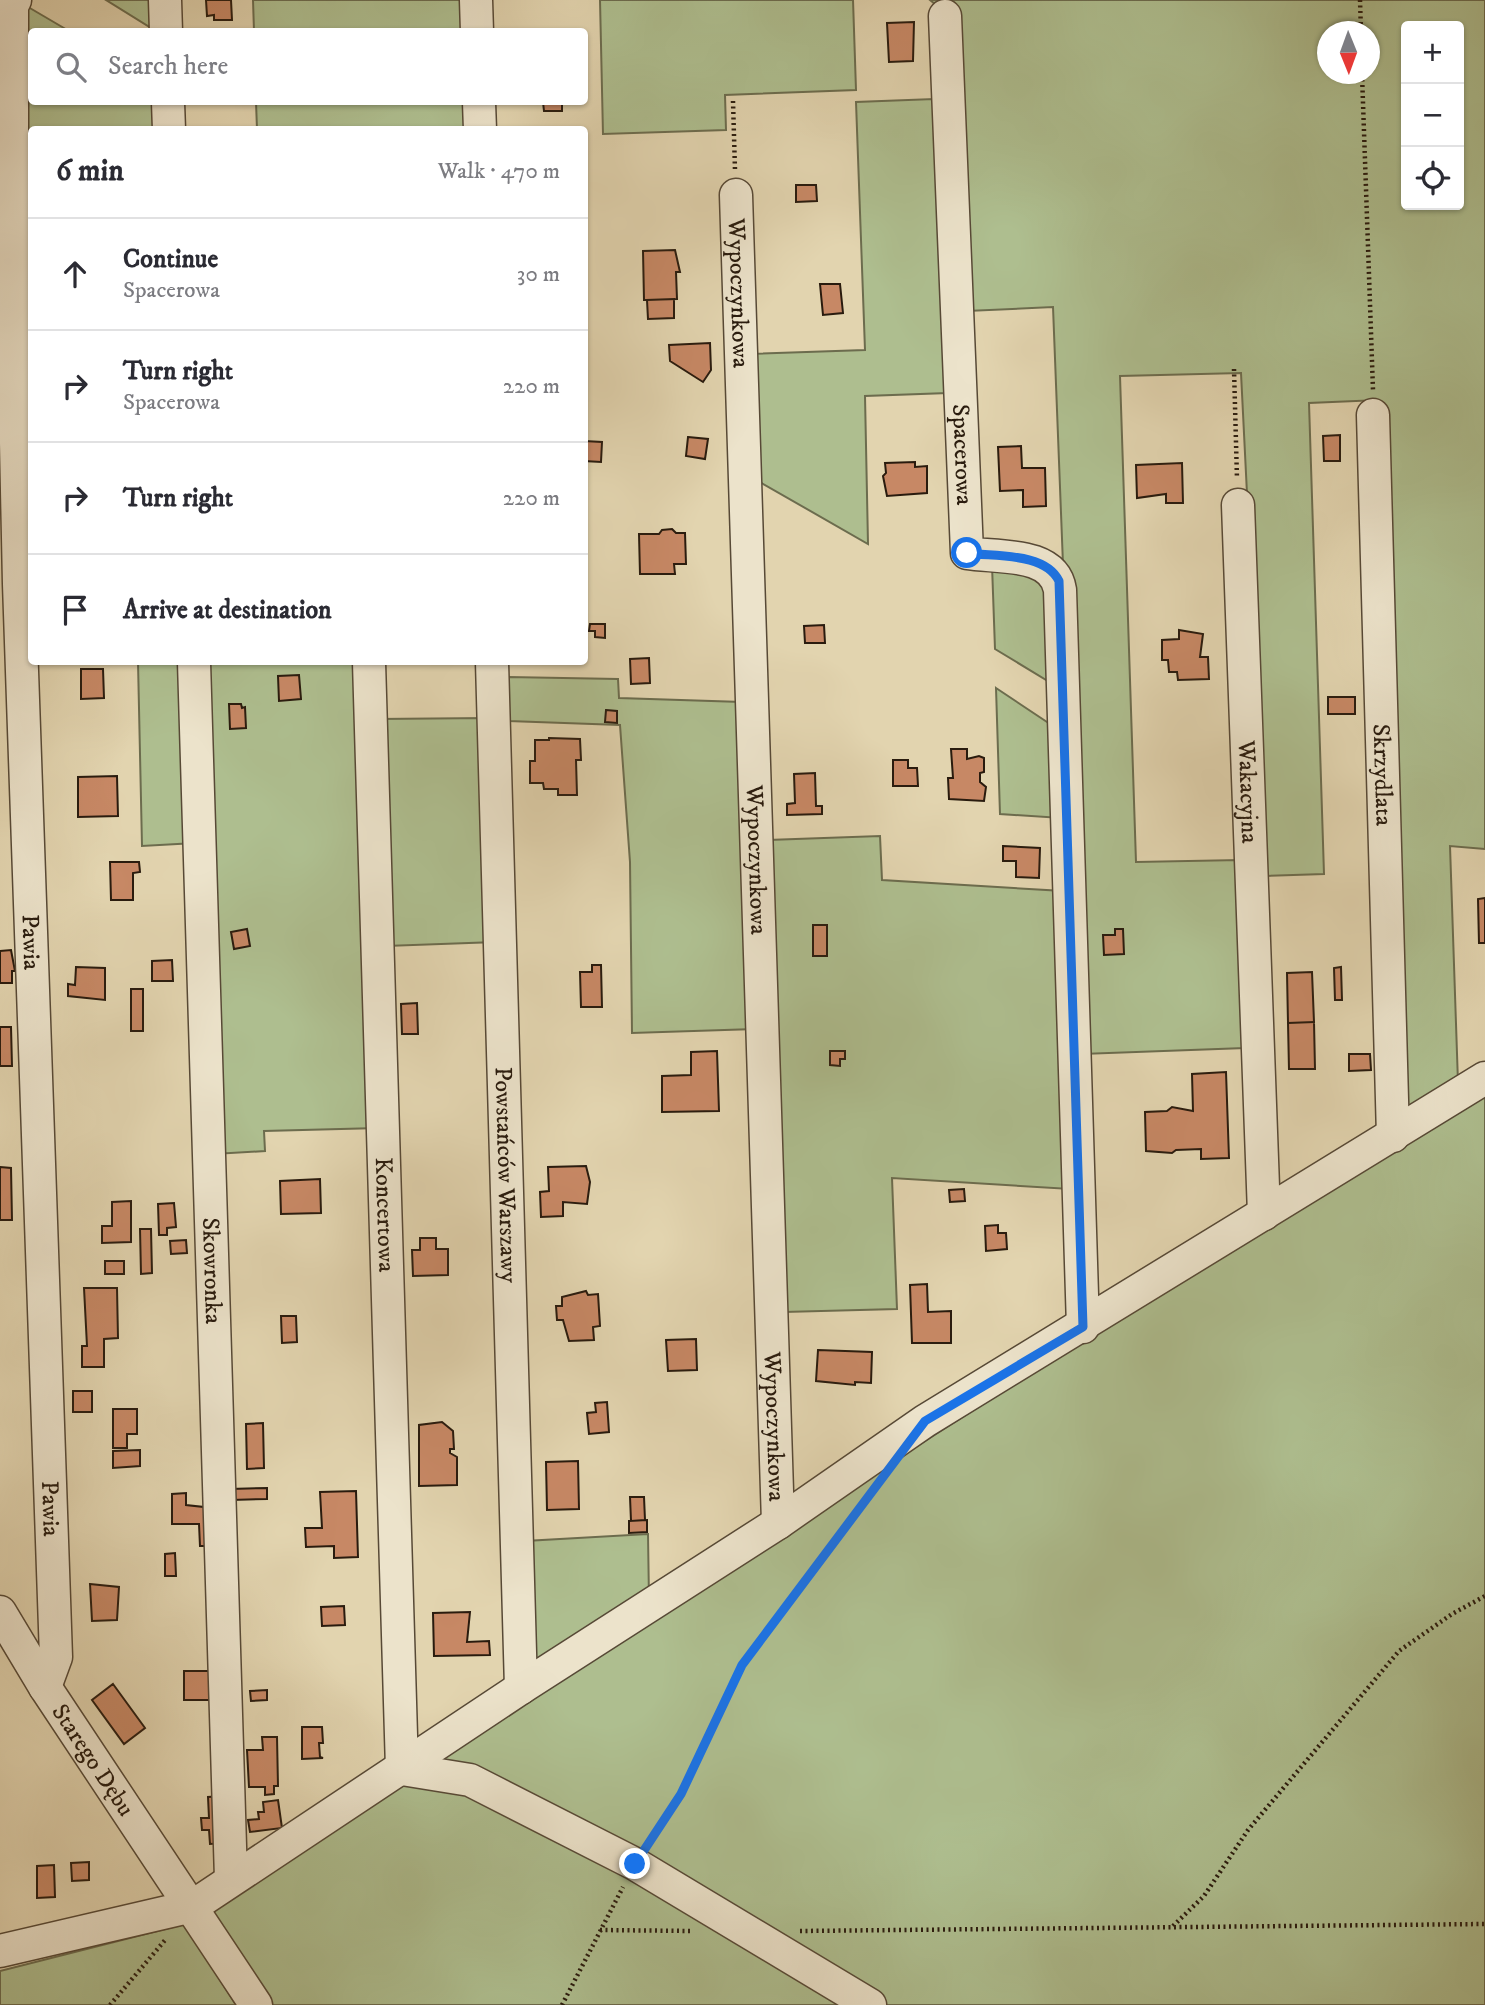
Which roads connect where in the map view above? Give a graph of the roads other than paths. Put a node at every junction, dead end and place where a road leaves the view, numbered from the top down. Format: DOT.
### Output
graph roads {
  1 [pos="15,0"];
  2 [pos="165,0"];
  3 [pos="476,0"];
  4 [pos="945,16"];
  5 [pos="166,28"];
  6 [pos="477,28"];
  7 [pos="168,105"];
  8 [pos="479,105"];
  9 [pos="169,126"];
  10 [pos="480,126"];
  11 [pos="736,195"];
  12 [pos="1374,415"];
  13 [pos="1238,505"];
  14 [pos="194,665"];
  15 [pos="369,665"];
  16 [pos="492,665"];
  17 [pos="1485,1078"];
  18 [pos="1393,1136"];
  19 [pos="1264,1214"];
  20 [pos="1083,1327"];
  21 [pos="778,1523"];
  22 [pos="0,1612"];
  23 [pos="45,1687"];
  24 [pos="521,1688"];
  25 [pos="402,1769"];
  26 [pos="232,1880"];
  27 [pos="193,1906"];
  28 [pos="0,1951"];
  29 [pos="256,2005"];
  30 [pos="870,2005"];
  1 -- 23 [label="street, Pawia"];
  2 -- 5 [label="street"];
  3 -- 6 [label="street"];
  4 -- 20 [label="street, Spacerowa"];
  7 -- 9 [label="street"];
  8 -- 10 [label="street"];
  11 -- 21 [label="street, Wypoczynkowa"];
  12 -- 18 [label="street, Skrzydlata"];
  13 -- 19 [label="street, Wakacyjna"];
  14 -- 26 [label="street, Skowronka"];
  15 -- 25 [label="street, Koncertowa"];
  16 -- 24 [label="street, Powstańców Warszawy"];
  17 -- 18 [label="street"];
  18 -- 19 [label="street"];
  19 -- 20 [label="street"];
  20 -- 21 [label="street"];
  21 -- 24 [label="street"];
  22 -- 23 [label="street, Starego Dębu"];
  23 -- 27 [label="street, Starego Dębu"];
  24 -- 25 [label="street"];
  25 -- 26 [label="street"];
  25 -- 30 [label="street"];
  26 -- 27 [label="street"];
  27 -- 28 [label="street"];
  27 -- 29 [label="street, Starego Dębu"];
}
